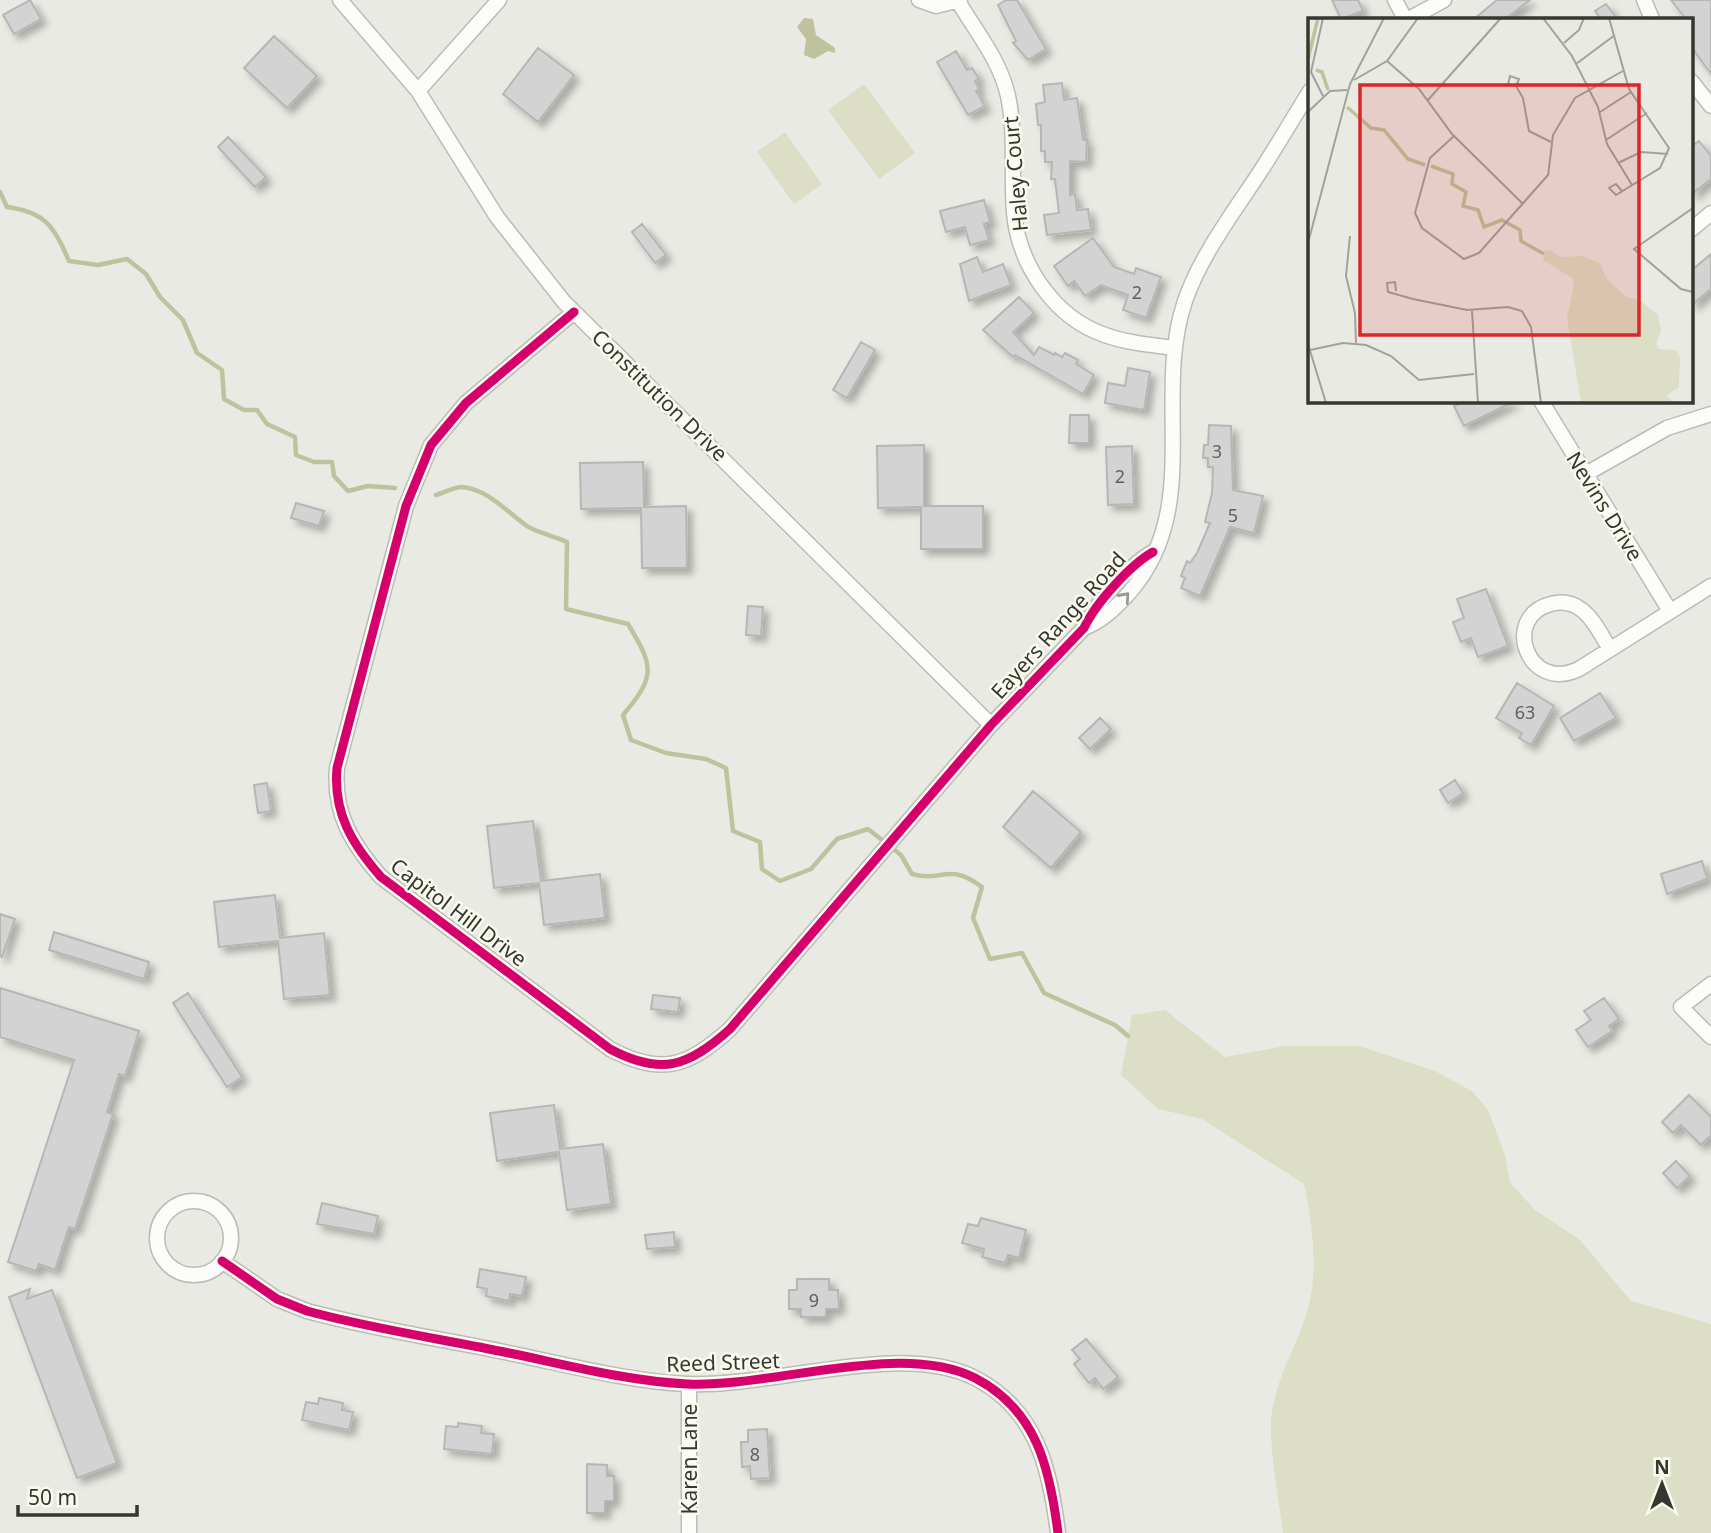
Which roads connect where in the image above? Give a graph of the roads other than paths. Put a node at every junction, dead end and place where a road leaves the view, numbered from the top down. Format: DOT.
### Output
graph roads {
  1 [pos="340,0"];
  2 [pos="499,0"];
  3 [pos="919,0"];
  4 [pos="1395,0"];
  5 [pos="1444,0"];
  6 [pos="1644,0"];
  7 [pos="959,1"];
  8 [pos="1406,18"];
  9 [pos="1409,18"];
  10 [pos="1652,18"];
  11 [pos="1694,85"];
  12 [pos="418,91"];
  13 [pos="1308,94"];
  14 [pos="1711,106"];
  15 [pos="1711,213"];
  16 [pos="1694,227"];
  17 [pos="574,312"];
  18 [pos="1174,348"];
  19 [pos="1542,402"];
  20 [pos="1711,414"];
  21 [pos="1584,475"];
  22 [pos="1711,586"];
  23 [pos="1670,611"];
  24 [pos="1610,649"];
  25 [pos="991,725"];
  26 [pos="1711,984"];
  27 [pos="1711,1037"];
  28 [pos="222,1261"];
  29 [pos="689,1384"];
  30 [pos="689,1533"];
  31 [pos="1058,1533"];
  1 -- 12 [label="street, Constitution Drive"];
  2 -- 12 [label="street"];
  3 -- 7 [label="street, Haley Court"];
  4 -- 8 [label="street"];
  5 -- 9 [label="street"];
  6 -- 10 [label="street"];
  7 -- 18 [label="street, Haley Court"];
  11 -- 14 [label="street"];
  12 -- 17 [label="street, Constitution Drive"];
  13 -- 18 [label="street, Eayers Range Road"];
  15 -- 16 [label="street"];
  17 -- 25 [label="street, Constitution Drive"];
  17 -- 25 [label="street, Capitol Hill Drive"];
  18 -- 25 [label="street, Eayers Range Road"];
  19 -- 21 [label="street, Nevins Drive"];
  20 -- 21 [label="street"];
  21 -- 23 [label="street, Nevins Drive"];
  22 -- 23 [label="street"];
  23 -- 24 [label="street"];
  24 -- 24 [label="street"];
  26 -- 27 [label="street"];
  28 -- 28 [label="street"];
  28 -- 29 [label="street, Reed Street"];
  29 -- 30 [label="street, Karen Lane"];
  29 -- 31 [label="street, Reed Street"];
}
